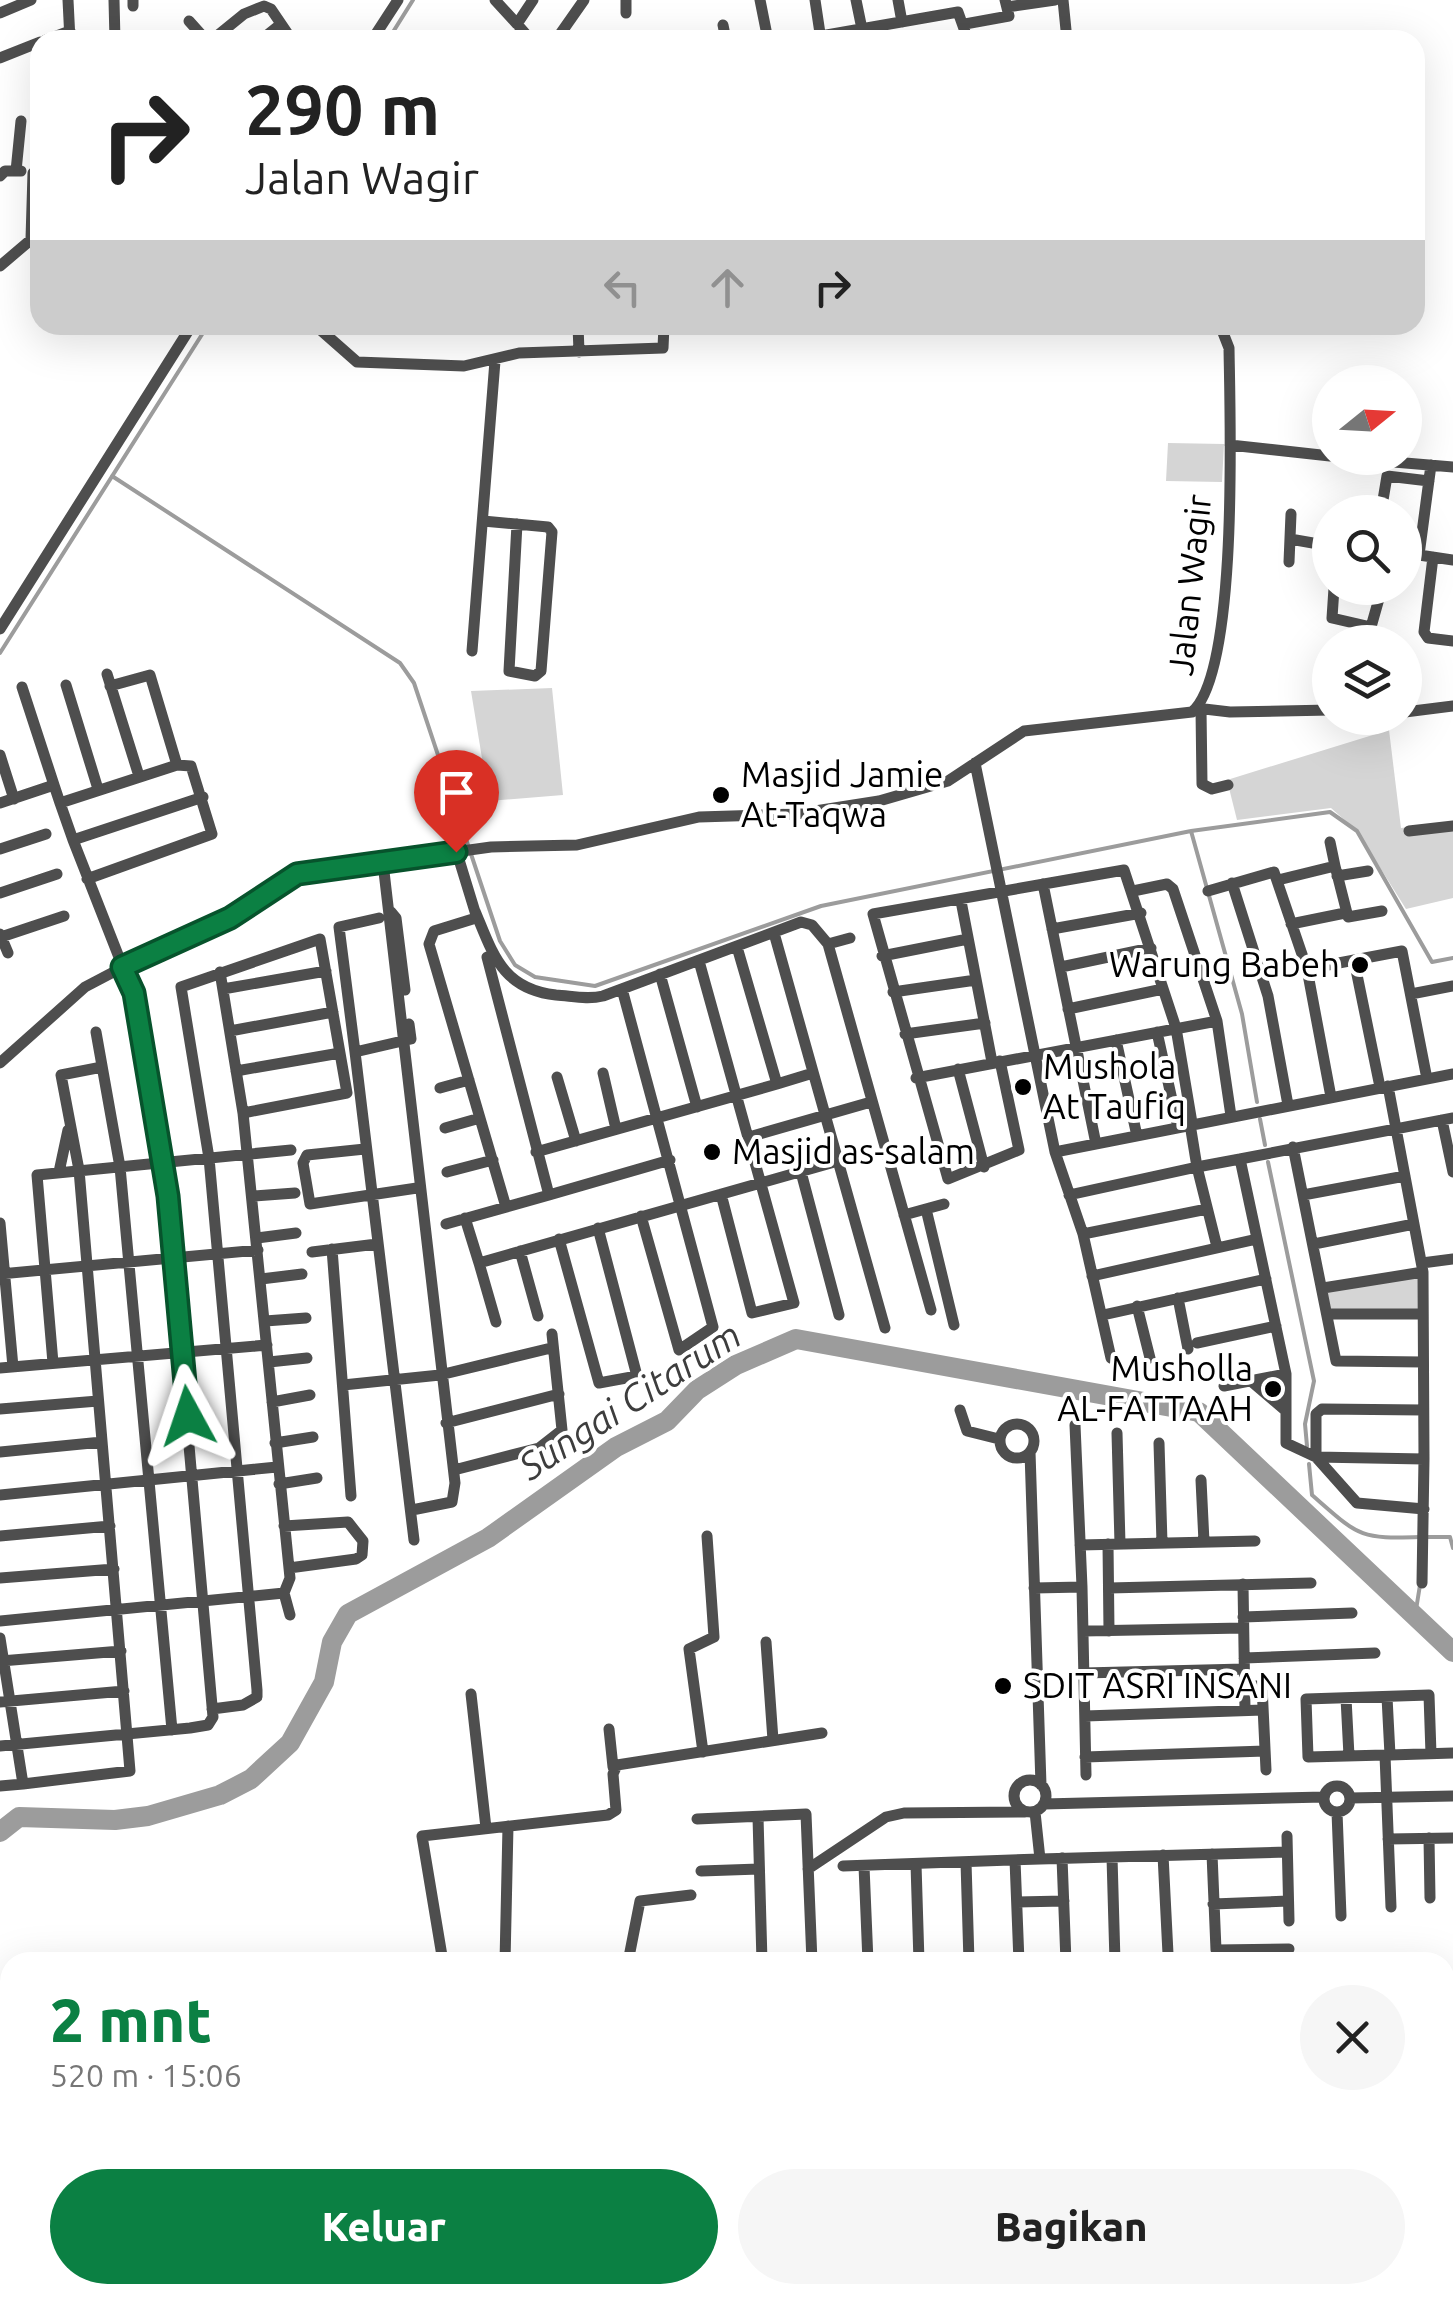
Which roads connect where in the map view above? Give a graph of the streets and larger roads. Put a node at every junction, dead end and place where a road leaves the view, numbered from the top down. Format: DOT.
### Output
graph roads {
  1 [pos="31,0"];
  2 [pos="68,0"];
  3 [pos="114,0"];
  4 [pos="398,0"];
  5 [pos="495,0"];
  6 [pos="534,0"];
  7 [pos="584,0"];
  8 [pos="760,0"];
  9 [pos="815,0"];
  10 [pos="856,0"];
  11 [pos="898,0"];
  12 [pos="939,0"];
  13 [pos="1055,0"];
  14 [pos="1063,0"];
  15 [pos="1006,4"];
  16 [pos="0,13"];
  17 [pos="942,14"];
  18 [pos="189,21"];
  19 [pos="902,22"];
  20 [pos="280,24"];
  21 [pos="517,24"];
  22 [pos="965,24"];
  23 [pos="723,25"];
  24 [pos="862,29"];
  25 [pos="70,30"];
  26 [pos="115,30"];
  27 [pos="198,30"];
  28 [pos="224,30"];
  29 [pos="272,30"];
  30 [pos="284,30"];
  31 [pos="378,30"];
  32 [pos="522,30"];
  33 [pos="563,30"];
  34 [pos="724,30"];
  35 [pos="766,30"];
  36 [pos="820,30"];
  37 [pos="857,30"];
  38 [pos="966,30"];
  39 [pos="1066,30"];
  40 [pos="30,46"];
  41 [pos="0,58"];
  42 [pos="21,121"];
  43 [pos="16,171"];
  44 [pos="30,172"];
  45 [pos="0,176"];
  46 [pos="30,245"];
  47 [pos="0,266"];
  48 [pos="186,335"];
  49 [pos="325,335"];
  50 [pos="579,335"];
  51 [pos="664,335"];
  52 [pos="1224,335"];
  53 [pos="580,352"];
  54 [pos="495,362"];
  55 [pos="1230,445"];
  56 [pos="1312,454"];
  57 [pos="1422,464"];
  58 [pos="1430,465"];
  59 [pos="1453,467"];
  60 [pos="1429,480"];
  61 [pos="1384,495"];
  62 [pos="1422,510"];
  63 [pos="1292,514"];
  64 [pos="483,521"];
  65 [pos="517,524"];
  66 [pos="1290,539"];
  67 [pos="1312,543"];
  68 [pos="1422,555"];
  69 [pos="1433,557"];
  70 [pos="1453,560"];
  71 [pos="1289,562"];
  72 [pos="1333,605"];
  73 [pos="1377,605"];
  74 [pos="0,629"];
  75 [pos="1453,641"];
  76 [pos="472,651"];
  77 [pos="66,685"];
  78 [pos="22,687"];
  79 [pos="1453,706"];
  80 [pos="1199,709"];
  81 [pos="1312,710"];
  82 [pos="1422,710"];
  83 [pos="0,755"];
  84 [pos="975,763"];
  85 [pos="177,765"];
  86 [pos="139,776"];
  87 [pos="54,785"];
  88 [pos="1228,785"];
  89 [pos="98,789"];
  90 [pos="203,797"];
  91 [pos="14,798"];
  92 [pos="0,803"];
  93 [pos="60,803"];
  94 [pos="1453,826"];
  95 [pos="1409,831"];
  96 [pos="46,834"];
  97 [pos="73,840"];
  98 [pos="1330,842"];
  99 [pos="0,850"];
  100 [pos="458,852"];
  101 [pos="383,863"];
  102 [pos="1336,871"];
  103 [pos="1368,871"];
  104 [pos="57,874"];
  105 [pos="87,880"];
  106 [pos="1278,880"];
  107 [pos="1232,883"];
  108 [pos="1043,884"];
  109 [pos="1002,890"];
  110 [pos="1208,891"];
  111 [pos="1134,892"];
  112 [pos="0,893"];
  113 [pos="961,900"];
  114 [pos="1382,911"];
  115 [pos="1345,912"];
  116 [pos="1140,913"];
  117 [pos="385,915"];
  118 [pos="476,915"];
  119 [pos="64,916"];
  120 [pos="1291,924"];
  121 [pos="1052,929"];
  122 [pos="774,932"];
  123 [pos="1,935"];
  124 [pos="850,938"];
  125 [pos="968,940"];
  126 [pos="828,944"];
  127 [pos="737,947"];
  128 [pos="1152,948"];
  129 [pos="8,953"];
  130 [pos="882,956"];
  131 [pos="1354,960"];
  132 [pos="699,961"];
  133 [pos="122,967"];
  134 [pos="1061,967"];
  135 [pos="1306,969"];
  136 [pos="326,971"];
  137 [pos="220,972"];
  138 [pos="660,974"];
  139 [pos="976,980"];
  140 [pos="1453,986"];
  141 [pos="622,988"];
  142 [pos="223,989"];
  143 [pos="1163,990"];
  144 [pos="893,992"];
  145 [pos="1411,994"];
  146 [pos="1068,1009"];
  147 [pos="332,1012"];
  148 [pos="1217,1021"];
  149 [pos="985,1023"];
  150 [pos="1176,1028"];
  151 [pos="230,1031"];
  152 [pos="96,1032"];
  153 [pos="1157,1032"];
  154 [pos="905,1034"];
  155 [pos="1116,1040"];
  156 [pos="403,1043"];
  157 [pos="1077,1047"];
  158 [pos="354,1052"];
  159 [pos="340,1054"];
  160 [pos="1033,1055"];
  161 [pos="996,1062"];
  162 [pos="0,1063"];
  163 [pos="102,1067"];
  164 [pos="958,1069"];
  165 [pos="236,1071"];
  166 [pos="813,1073"];
  167 [pos="603,1074"];
  168 [pos="1453,1074"];
  169 [pos="557,1077"];
  170 [pos="916,1078"];
  171 [pos="1427,1079"];
  172 [pos="469,1080"];
  173 [pos="777,1084"];
  174 [pos="1384,1086"];
  175 [pos="440,1088"];
  176 [pos="737,1096"];
  177 [pos="1331,1097"];
  178 [pos="871,1102"];
  179 [pos="1288,1104"];
  180 [pos="697,1107"];
  181 [pos="243,1113"];
  182 [pos="824,1115"];
  183 [pos="1232,1116"];
  184 [pos="659,1117"];
  185 [pos="480,1118"];
  186 [pos="1448,1119"];
  187 [pos="70,1120"];
  188 [pos="1186,1124"];
  189 [pos="445,1128"];
  190 [pos="1396,1128"];
  191 [pos="616,1129"];
  192 [pos="1137,1136"];
  193 [pos="749,1137"];
  194 [pos="576,1141"];
  195 [pos="1096,1144"];
  196 [pos="1293,1148"];
  197 [pos="366,1149"];
  198 [pos="291,1150"];
  199 [pos="536,1152"];
  200 [pos="1055,1152"];
  201 [pos="250,1154"];
  202 [pos="209,1158"];
  203 [pos="1240,1159"];
  204 [pos="492,1160"];
  205 [pos="670,1160"];
  206 [pos="838,1162"];
  207 [pos="164,1163"];
  208 [pos="120,1167"];
  209 [pos="1198,1167"];
  210 [pos="984,1168"];
  211 [pos="79,1170"];
  212 [pos="59,1172"];
  213 [pos="447,1172"];
  214 [pos="801,1172"];
  215 [pos="1453,1172"];
  216 [pos="1405,1176"];
  217 [pos="763,1182"];
  218 [pos="418,1188"];
  219 [pos="296,1193"];
  220 [pos="720,1194"];
  221 [pos="549,1195"];
  222 [pos="1069,1195"];
  223 [pos="1304,1195"];
  224 [pos="254,1196"];
  225 [pos="372,1196"];
  226 [pos="683,1204"];
  227 [pos="944,1204"];
  228 [pos="506,1207"];
  229 [pos="926,1209"];
  230 [pos="1208,1209"];
  231 [pos="904,1215"];
  232 [pos="641,1216"];
  233 [pos="465,1218"];
  234 [pos="0,1223"];
  235 [pos="446,1224"];
  236 [pos="1414,1224"];
  237 [pos="598,1228"];
  238 [pos="296,1234"];
  239 [pos="1083,1234"];
  240 [pos="560,1239"];
  241 [pos="1257,1239"];
  242 [pos="258,1244"];
  243 [pos="377,1244"];
  244 [pos="1314,1244"];
  245 [pos="1217,1247"];
  246 [pos="332,1250"];
  247 [pos="520,1250"];
  248 [pos="312,1252"];
  249 [pos="217,1253"];
  250 [pos="175,1258"];
  251 [pos="1453,1258"];
  252 [pos="128,1261"];
  253 [pos="480,1262"];
  254 [pos="88,1264"];
  255 [pos="1423,1267"];
  256 [pos="44,1269"];
  257 [pos="2,1274"];
  258 [pos="302,1274"];
  259 [pos="1092,1276"];
  260 [pos="261,1279"];
  261 [pos="1266,1279"];
  262 [pos="1323,1288"];
  263 [pos="1178,1298"];
  264 [pos="1137,1306"];
  265 [pos="931,1310"];
  266 [pos="1328,1314"];
  267 [pos="1423,1314"];
  268 [pos="1102,1315"];
  269 [pos="538,1316"];
  270 [pos="839,1316"];
  271 [pos="306,1318"];
  272 [pos="264,1321"];
  273 [pos="496,1322"];
  274 [pos="954,1325"];
  275 [pos="1276,1326"];
  276 [pos="885,1328"];
  277 [pos="552,1334"];
  278 [pos="267,1345"];
  279 [pos="225,1348"];
  280 [pos="551,1348"];
  281 [pos="183,1353"];
  282 [pos="136,1357"];
  283 [pos="308,1358"];
  284 [pos="1112,1358"];
  285 [pos="1150,1358"];
  286 [pos="95,1360"];
  287 [pos="269,1362"];
  288 [pos="1423,1362"];
  289 [pos="53,1363"];
  290 [pos="6,1367"];
  291 [pos="1286,1374"];
  292 [pos="440,1375"];
  293 [pos="394,1380"];
  294 [pos="1251,1380"];
  295 [pos="343,1385"];
  296 [pos="1224,1386"];
  297 [pos="558,1394"];
  298 [pos="310,1396"];
  299 [pos="98,1401"];
  300 [pos="272,1402"];
  301 [pos="0,1409"];
  302 [pos="960,1410"];
  303 [pos="1285,1410"];
  304 [pos="1423,1410"];
  305 [pos="446,1423"];
  306 [pos="1075,1425"];
  307 [pos="1117,1433"];
  308 [pos="312,1437"];
  309 [pos="999,1439"];
  310 [pos="102,1442"];
  311 [pos="275,1443"];
  312 [pos="1159,1443"];
  313 [pos="0,1452"];
  314 [pos="1030,1452"];
  315 [pos="1316,1458"];
  316 [pos="1424,1458"];
  317 [pos="277,1466"];
  318 [pos="454,1470"];
  319 [pos="239,1472"];
  320 [pos="192,1478"];
  321 [pos="317,1478"];
  322 [pos="1202,1480"];
  323 [pos="148,1482"];
  324 [pos="279,1484"];
  325 [pos="107,1485"];
  326 [pos="0,1495"];
  327 [pos="351,1496"];
  328 [pos="1424,1509"];
  329 [pos="412,1510"];
  330 [pos="110,1526"];
  331 [pos="284,1526"];
  332 [pos="0,1536"];
  333 [pos="707,1536"];
  334 [pos="414,1540"];
  335 [pos="1255,1540"];
  336 [pos="1204,1542"];
  337 [pos="1162,1543"];
  338 [pos="1114,1544"];
  339 [pos="1080,1545"];
  340 [pos="289,1568"];
  341 [pos="114,1570"];
  342 [pos="0,1578"];
  343 [pos="1311,1583"];
  344 [pos="1422,1583"];
  345 [pos="1242,1584"];
  346 [pos="1082,1587"];
  347 [pos="1034,1588"];
  348 [pos="1109,1588"];
  349 [pos="284,1592"];
  350 [pos="249,1596"];
  351 [pos="203,1600"];
  352 [pos="160,1604"];
  353 [pos="117,1608"];
  354 [pos="1352,1613"];
  355 [pos="290,1616"];
  356 [pos="0,1621"];
  357 [pos="1243,1623"];
  358 [pos="1109,1630"];
  359 [pos="1083,1631"];
  360 [pos="0,1638"];
  361 [pos="766,1642"];
  362 [pos="121,1652"];
  363 [pos="1375,1653"];
  364 [pos="2,1661"];
  365 [pos="1244,1663"];
  366 [pos="1084,1673"];
  367 [pos="1244,1686"];
  368 [pos="124,1691"];
  369 [pos="471,1694"];
  370 [pos="1388,1697"];
  371 [pos="1346,1698"];
  372 [pos="5,1702"];
  373 [pos="212,1708"];
  374 [pos="1245,1710"];
  375 [pos="1263,1710"];
  376 [pos="1084,1716"];
  377 [pos="609,1729"];
  378 [pos="172,1730"];
  379 [pos="822,1733"];
  380 [pos="128,1734"];
  381 [pos="773,1740"];
  382 [pos="16,1745"];
  383 [pos="0,1746"];
  384 [pos="703,1752"];
  385 [pos="1265,1752"];
  386 [pos="1453,1753"];
  387 [pos="1040,1754"];
  388 [pos="1431,1754"];
  389 [pos="1387,1755"];
  390 [pos="1349,1756"];
  391 [pos="1086,1757"];
  392 [pos="613,1768"];
  393 [pos="1266,1770"];
  394 [pos="1086,1776"];
  395 [pos="1027,1780"];
  396 [pos="23,1784"];
  397 [pos="1041,1785"];
  398 [pos="0,1786"];
  399 [pos="1013,1794"];
  400 [pos="1453,1796"];
  401 [pos="1324,1797"];
  402 [pos="1386,1797"];
  403 [pos="1350,1798"];
  404 [pos="1035,1809"];
  405 [pos="990,1811"];
  406 [pos="1337,1812"];
  407 [pos="758,1816"];
  408 [pos="697,1819"];
  409 [pos="508,1826"];
  410 [pos="486,1828"];
  411 [pos="1287,1836"];
  412 [pos="1429,1838"];
  413 [pos="1453,1838"];
  414 [pos="1388,1839"];
  415 [pos="1287,1852"];
  416 [pos="1212,1854"];
  417 [pos="1162,1856"];
  418 [pos="1112,1857"];
  419 [pos="1062,1858"];
  420 [pos="1040,1859"];
  421 [pos="1016,1860"];
  422 [pos="966,1862"];
  423 [pos="916,1864"];
  424 [pos="843,1866"];
  425 [pos="864,1866"];
  426 [pos="759,1869"];
  427 [pos="808,1869"];
  428 [pos="700,1871"];
  429 [pos="690,1895"];
  430 [pos="1430,1898"];
  431 [pos="1017,1902"];
  432 [pos="1064,1902"];
  433 [pos="1288,1902"];
  434 [pos="1213,1904"];
  435 [pos="1391,1908"];
  436 [pos="1341,1916"];
  437 [pos="1289,1920"];
  438 [pos="1289,1949"];
  439 [pos="441,1952"];
  440 [pos="506,1952"];
  441 [pos="630,1952"];
  442 [pos="762,1952"];
  443 [pos="812,1952"];
  444 [pos="868,1952"];
  445 [pos="919,1952"];
  446 [pos="969,1952"];
  447 [pos="1019,1952"];
  448 [pos="1066,1952"];
  449 [pos="1116,1952"];
  450 [pos="1168,1952"];
  1 -- 16 [label="street"];
  2 -- 25 [label="street"];
  3 -- 26 [label="street"];
  4 -- 31 [label="street"];
  5 -- 21 [label="street"];
  6 -- 21 [label="street"];
  7 -- 33 [label="street"];
  8 -- 35 [label="street"];
  9 -- 36 [label="street"];
  10 -- 24 [label="street"];
  11 -- 19 [label="street"];
  12 -- 17 [label="street"];
  13 -- 15 [label="street"];
  14 -- 39 [label="street"];
  15 -- 22 [label="street"];
  17 -- 19 [label="street"];
  17 -- 22 [label="street"];
  18 -- 27 [label="street"];
  19 -- 24 [label="street"];
  20 -- 28 [label="street"];
  20 -- 29 [label="street"];
  20 -- 30 [label="street"];
  21 -- 32 [label="street"];
  22 -- 38 [label="street"];
  23 -- 34 [label="street"];
  24 -- 37 [label="street"];
  40 -- 41 [label="street"];
  42 -- 43 [label="street"];
  43 -- 44 [label="street"];
  43 -- 45 [label="street"];
  46 -- 47 [label="street"];
  48 -- 74 [label="street"];
  49 -- 54 [label="street"];
  50 -- 53 [label="street"];
  51 -- 53 [label="street"];
  52 -- 55 [label="street, Jalan Wagir"];
  53 -- 54 [label="street"];
  54 -- 64 [label="street"];
  55 -- 56 [label="street"];
  55 -- 80 [label="street, Jalan Wagir"];
  57 -- 58 [label="street"];
  58 -- 59 [label="street"];
  58 -- 60 [label="street"];
  60 -- 61 [label="street"];
  60 -- 62 [label="street"];
  63 -- 66 [label="street"];
  64 -- 65 [label="street"];
  64 -- 76 [label="street"];
  65 -- 65 [label="street"];
  66 -- 67 [label="street"];
  66 -- 71 [label="street"];
  68 -- 69 [label="street"];
  69 -- 70 [label="street"];
  69 -- 75 [label="street"];
  72 -- 73 [label="street"];
  77 -- 89 [label="street"];
  78 -- 87 [label="street"];
  79 -- 82 [label="street"];
  80 -- 81 [label="street"];
  80 -- 84 [label="street, Jalan Wagir"];
  80 -- 88 [label="street"];
  83 -- 91 [label="street"];
  84 -- 100 [label="street, Jalan Wagir"];
  84 -- 109 [label="street"];
  85 -- 86 [label="street"];
  85 -- 86 [label="street"];
  85 -- 90 [label="street"];
  86 -- 89 [label="street"];
  87 -- 91 [label="street"];
  87 -- 93 [label="street"];
  89 -- 93 [label="street"];
  90 -- 97 [label="street"];
  90 -- 105 [label="street"];
  91 -- 92 [label="street"];
  93 -- 97 [label="street"];
  94 -- 95 [label="street"];
  96 -- 99 [label="street"];
  97 -- 105 [label="street"];
  98 -- 102 [label="street"];
  100 -- 101 [label="street, Jalan Wagir"];
  100 -- 118 [label="street"];
  101 -- 117 [label="street"];
  101 -- 133 [label="street, Jalan Wagir"];
  102 -- 103 [label="street"];
  102 -- 106 [label="street"];
  102 -- 115 [label="street"];
  104 -- 112 [label="street"];
  105 -- 133 [label="street"];
  106 -- 107 [label="street"];
  106 -- 120 [label="street"];
  107 -- 110 [label="street"];
  107 -- 179 [label="street"];
  108 -- 109 [label="street"];
  108 -- 111 [label="street"];
  108 -- 121 [label="street"];
  109 -- 113 [label="street"];
  109 -- 160 [label="street"];
  111 -- 116 [label="street"];
  111 -- 148 [label="street"];
  113 -- 125 [label="street"];
  113 -- 130 [label="street"];
  114 -- 115 [label="street"];
  115 -- 120 [label="street"];
  116 -- 121 [label="street"];
  116 -- 128 [label="street"];
  117 -- 156 [label="street"];
  117 -- 158 [label="street"];
  118 -- 141 [label="street"];
  118 -- 172 [label="street"];
  118 -- 199 [label="street"];
  119 -- 123 [label="street"];
  120 -- 135 [label="street"];
  121 -- 134 [label="street"];
  122 -- 126 [label="street"];
  122 -- 127 [label="street"];
  122 -- 166 [label="street"];
  123 -- 129 [label="street"];
  124 -- 126 [label="street"];
  125 -- 130 [label="street"];
  125 -- 139 [label="street"];
  126 -- 178 [label="street"];
  127 -- 132 [label="street"];
  127 -- 173 [label="street"];
  128 -- 134 [label="street"];
  128 -- 143 [label="street"];
  130 -- 144 [label="street"];
  131 -- 135 [label="street"];
  131 -- 145 [label="street"];
  131 -- 174 [label="street"];
  132 -- 138 [label="street"];
  132 -- 176 [label="street"];
  133 -- 162 [label="street, Jalan Wagir"];
  133 -- 207 [label="street"];
  134 -- 146 [label="street"];
  135 -- 177 [label="street"];
  136 -- 137 [label="street"];
  136 -- 142 [label="street"];
  136 -- 147 [label="street"];
  137 -- 142 [label="street"];
  137 -- 202 [label="street"];
  138 -- 141 [label="street"];
  138 -- 180 [label="street"];
  139 -- 144 [label="street"];
  139 -- 149 [label="street"];
  140 -- 145 [label="street"];
  141 -- 184 [label="street"];
  142 -- 151 [label="street"];
  143 -- 146 [label="street"];
  143 -- 150 [label="street"];
  144 -- 154 [label="street"];
  145 -- 171 [label="street"];
  146 -- 157 [label="street"];
  147 -- 151 [label="street"];
  147 -- 159 [label="street"];
  148 -- 150 [label="street"];
  148 -- 183 [label="street"];
  149 -- 154 [label="street"];
  149 -- 161 [label="street"];
  150 -- 153 [label="street"];
  150 -- 188 [label="street"];
  151 -- 165 [label="street"];
  152 -- 163 [label="street"];
  153 -- 155 [label="street"];
  153 -- 188 [label="street"];
  154 -- 170 [label="street"];
  155 -- 157 [label="street"];
  155 -- 192 [label="street"];
  156 -- 158 [label="street"];
  156 -- 218 [label="street"];
  157 -- 160 [label="street"];
  157 -- 195 [label="street"];
  158 -- 197 [label="street"];
  159 -- 165 [label="street"];
  159 -- 181 [label="street"];
  160 -- 161 [label="street"];
  160 -- 200 [label="street"];
  161 -- 164 [label="street"];
  161 -- 210 [label="street"];
  163 -- 187 [label="street"];
  163 -- 208 [label="street"];
  164 -- 170 [label="street"];
  164 -- 210 [label="street"];
  165 -- 181 [label="street"];
  166 -- 173 [label="street"];
  166 -- 182 [label="street"];
  167 -- 191 [label="street"];
  168 -- 171 [label="street"];
  169 -- 194 [label="street"];
  170 -- 210 [label="street"];
  171 -- 174 [label="street"];
  172 -- 175 [label="street"];
  172 -- 185 [label="street"];
  173 -- 176 [label="street"];
  174 -- 177 [label="street"];
  174 -- 190 [label="street"];
  176 -- 180 [label="street"];
  176 -- 193 [label="street"];
  177 -- 179 [label="street"];
  178 -- 182 [label="street"];
  178 -- 231 [label="street"];
  179 -- 183 [label="street"];
  180 -- 184 [label="street"];
  181 -- 201 [label="street"];
  182 -- 193 [label="street"];
  182 -- 206 [label="street"];
  183 -- 188 [label="street"];
  184 -- 191 [label="street"];
  184 -- 205 [label="street"];
  185 -- 189 [label="street"];
  185 -- 204 [label="street"];
  186 -- 190 [label="street"];
  186 -- 215 [label="street"];
  187 -- 211 [label="street"];
  187 -- 212 [label="street"];
  188 -- 192 [label="street"];
  188 -- 209 [label="street"];
  190 -- 196 [label="street"];
  190 -- 216 [label="street"];
  191 -- 194 [label="street"];
  192 -- 195 [label="street"];
  193 -- 217 [label="street"];
  194 -- 199 [label="street"];
  195 -- 200 [label="street"];
  196 -- 203 [label="street"];
  196 -- 223 [label="street"];
  197 -- 225 [label="street"];
  197 -- 225 [label="street"];
  198 -- 201 [label="street"];
  199 -- 221 [label="street"];
  200 -- 222 [label="street"];
  201 -- 202 [label="street"];
  201 -- 224 [label="street"];
  202 -- 207 [label="street"];
  202 -- 249 [label="street"];
  203 -- 209 [label="street"];
  203 -- 241 [label="street"];
  204 -- 213 [label="street"];
  204 -- 228 [label="street"];
  205 -- 221 [label="street"];
  205 -- 226 [label="street"];
  206 -- 214 [label="street"];
  206 -- 276 [label="street"];
  207 -- 208 [label="street"];
  207 -- 250 [label="street"];
  208 -- 211 [label="street"];
  208 -- 252 [label="street"];
  209 -- 222 [label="street"];
  209 -- 230 [label="street"];
  211 -- 212 [label="street"];
  211 -- 254 [label="street"];
  212 -- 256 [label="street"];
  214 -- 217 [label="street"];
  214 -- 270 [label="street"];
  216 -- 223 [label="street"];
  216 -- 236 [label="street"];
  217 -- 220 [label="street"];
  217 -- 220 [label="street"];
  218 -- 225 [label="street"];
  218 -- 292 [label="street"];
  219 -- 224 [label="street"];
  220 -- 226 [label="street"];
  221 -- 228 [label="street"];
  222 -- 239 [label="street"];
  223 -- 244 [label="street"];
  224 -- 242 [label="street"];
  225 -- 243 [label="street"];
  226 -- 232 [label="street"];
  226 -- 232 [label="street"];
  227 -- 229 [label="street"];
  228 -- 233 [label="street"];
  229 -- 231 [label="street"];
  229 -- 274 [label="street"];
  230 -- 239 [label="street"];
  230 -- 245 [label="street"];
  231 -- 265 [label="street"];
  232 -- 237 [label="street"];
  233 -- 235 [label="street"];
  233 -- 253 [label="street"];
  234 -- 257 [label="street"];
  236 -- 244 [label="street"];
  236 -- 255 [label="street"];
  237 -- 240 [label="street"];
  237 -- 240 [label="street"];
  238 -- 242 [label="street"];
  239 -- 259 [label="street"];
  240 -- 247 [label="street"];
  241 -- 245 [label="street"];
  241 -- 261 [label="street"];
  242 -- 249 [label="street"];
  242 -- 260 [label="street"];
  243 -- 246 [label="street"];
  243 -- 293 [label="street"];
  244 -- 262 [label="street"];
  245 -- 259 [label="street"];
  246 -- 248 [label="street"];
  246 -- 295 [label="street"];
  247 -- 253 [label="street"];
  247 -- 269 [label="street"];
  249 -- 250 [label="street"];
  249 -- 279 [label="street"];
  250 -- 252 [label="street"];
  250 -- 281 [label="street"];
  251 -- 255 [label="street"];
  252 -- 254 [label="street"];
  252 -- 282 [label="street"];
  253 -- 273 [label="street"];
  254 -- 256 [label="street"];
  254 -- 286 [label="street"];
  255 -- 262 [label="street"];
  255 -- 267 [label="street"];
  256 -- 257 [label="street"];
  256 -- 289 [label="street"];
  257 -- 290 [label="street"];
  258 -- 260 [label="street"];
  259 -- 268 [label="street"];
  260 -- 272 [label="street"];
  261 -- 263 [label="street"];
  261 -- 275 [label="street"];
  262 -- 266 [label="street"];
  263 -- 264 [label="street"];
  263 -- 275 [label="street"];
  264 -- 268 [label="street"];
  264 -- 285 [label="street"];
  266 -- 267 [label="street"];
  266 -- 288 [label="street"];
  267 -- 288 [label="street"];
  268 -- 284 [label="street"];
  271 -- 272 [label="street"];
  272 -- 278 [label="street"];
  275 -- 291 [label="street"];
  277 -- 280 [label="street"];
  278 -- 279 [label="street"];
  278 -- 287 [label="street"];
  279 -- 281 [label="street"];
  279 -- 319 [label="street"];
  280 -- 292 [label="street"];
  280 -- 297 [label="street"];
  281 -- 282 [label="street"];
  281 -- 320 [label="street"];
  282 -- 286 [label="street"];
  282 -- 323 [label="street"];
  283 -- 287 [label="street"];
  286 -- 289 [label="street"];
  286 -- 299 [label="street"];
  287 -- 300 [label="street"];
  288 -- 304 [label="street"];
  289 -- 290 [label="street"];
  291 -- 294 [label="street"];
  291 -- 303 [label="street"];
  292 -- 293 [label="street"];
  292 -- 305 [label="street"];
  293 -- 295 [label="street"];
  293 -- 329 [label="street"];
  294 -- 296 [label="street"];
  294 -- 303 [label="street"];
  295 -- 327 [label="street"];
  297 -- 305 [label="street"];
  297 -- 318 [label="street"];
  298 -- 300 [label="street"];
  299 -- 301 [label="street"];
  299 -- 310 [label="street"];
  300 -- 311 [label="street"];
  302 -- 309 [label="street"];
  303 -- 315 [label="street"];
  304 -- 315 [label="street"];
  304 -- 316 [label="street"];
  305 -- 318 [label="street"];
  306 -- 339 [label="street"];
  307 -- 338 [label="street"];
  308 -- 311 [label="street"];
  309 -- 314 [label="street"];
  309 -- 314 [label="street"];
  310 -- 313 [label="street"];
  310 -- 325 [label="street"];
  311 -- 317 [label="street"];
  312 -- 337 [label="street"];
  314 -- 347 [label="street"];
  315 -- 316 [label="street"];
  315 -- 328 [label="street"];
  316 -- 328 [label="street"];
  317 -- 319 [label="street"];
  317 -- 324 [label="street"];
  318 -- 329 [label="street"];
  319 -- 320 [label="street"];
  319 -- 350 [label="street"];
  320 -- 323 [label="street"];
  320 -- 351 [label="street"];
  321 -- 324 [label="street"];
  322 -- 336 [label="street"];
  323 -- 325 [label="street"];
  323 -- 352 [label="street"];
  324 -- 331 [label="street"];
  325 -- 326 [label="street"];
  325 -- 330 [label="street"];
  328 -- 344 [label="street"];
  329 -- 334 [label="street"];
  330 -- 332 [label="street"];
  330 -- 341 [label="street"];
  331 -- 340 [label="street"];
  331 -- 340 [label="street"];
  333 -- 384 [label="street"];
  335 -- 336 [label="street"];
  336 -- 337 [label="street"];
  337 -- 338 [label="street"];
  338 -- 339 [label="street"];
  338 -- 348 [label="street"];
  339 -- 346 [label="street"];
  340 -- 349 [label="street"];
  341 -- 342 [label="street"];
  341 -- 353 [label="street"];
  343 -- 345 [label="street"];
  345 -- 348 [label="street"];
  345 -- 357 [label="street"];
  346 -- 347 [label="street"];
  346 -- 359 [label="street"];
  347 -- 387 [label="street"];
  348 -- 358 [label="street"];
  349 -- 350 [label="street"];
  349 -- 355 [label="street"];
  350 -- 351 [label="street"];
  350 -- 373 [label="street"];
  351 -- 352 [label="street"];
  351 -- 373 [label="street"];
  352 -- 353 [label="street"];
  352 -- 378 [label="street"];
  353 -- 356 [label="street"];
  353 -- 362 [label="street"];
  354 -- 357 [label="street"];
  357 -- 358 [label="street"];
  357 -- 365 [label="street"];
  358 -- 359 [label="street"];
  359 -- 366 [label="street"];
  360 -- 364 [label="street"];
  361 -- 381 [label="street"];
  362 -- 364 [label="street"];
  362 -- 368 [label="street"];
  363 -- 365 [label="street"];
  364 -- 372 [label="street"];
  365 -- 366 [label="street"];
  365 -- 367 [label="street"];
  366 -- 376 [label="street"];
  367 -- 374 [label="street"];
  367 -- 375 [label="street"];
  368 -- 372 [label="street"];
  368 -- 380 [label="street"];
  369 -- 410 [label="street"];
  370 -- 371 [label="street"];
  370 -- 388 [label="street"];
  370 -- 389 [label="street"];
  371 -- 390 [label="street"];
  371 -- 390 [label="street"];
  372 -- 382 [label="street"];
  373 -- 378 [label="street"];
  374 -- 375 [label="street"];
  374 -- 376 [label="street"];
  375 -- 385 [label="street"];
  376 -- 391 [label="street"];
  377 -- 392 [label="street"];
  378 -- 380 [label="street"];
  379 -- 381 [label="street"];
  380 -- 382 [label="street"];
  380 -- 396 [label="street"];
  381 -- 384 [label="street"];
  382 -- 383 [label="street"];
  382 -- 396 [label="street"];
  384 -- 392 [label="street"];
  385 -- 391 [label="street"];
  385 -- 393 [label="street"];
  386 -- 388 [label="street"];
  387 -- 395 [label="street"];
  387 -- 397 [label="street"];
  388 -- 389 [label="street"];
  389 -- 390 [label="street"];
  389 -- 402 [label="street"];
  391 -- 394 [label="street"];
  392 -- 409 [label="street"];
  395 -- 397 [label="street"];
  395 -- 399 [label="street"];
  396 -- 398 [label="street"];
  397 -- 404 [label="street"];
  399 -- 404 [label="street"];
  399 -- 405 [label="street"];
  400 -- 402 [label="street"];
  401 -- 403 [label="street"];
  401 -- 404 [label="street"];
  401 -- 406 [label="street"];
  402 -- 403 [label="street"];
  402 -- 414 [label="street"];
  403 -- 406 [label="street"];
  404 -- 405 [label="street"];
  404 -- 420 [label="street"];
  405 -- 427 [label="street"];
  406 -- 436 [label="street"];
  407 -- 408 [label="street"];
  407 -- 426 [label="street"];
  407 -- 427 [label="street"];
  409 -- 410 [label="street"];
  409 -- 440 [label="street"];
  410 -- 439 [label="street"];
  411 -- 415 [label="street"];
  412 -- 413 [label="street"];
  412 -- 414 [label="street"];
  412 -- 430 [label="street"];
  414 -- 435 [label="street"];
  415 -- 416 [label="street"];
  415 -- 433 [label="street"];
  416 -- 417 [label="street"];
  416 -- 434 [label="street"];
  417 -- 418 [label="street"];
  417 -- 450 [label="street"];
  418 -- 419 [label="street"];
  418 -- 449 [label="street"];
  419 -- 420 [label="street"];
  419 -- 432 [label="street"];
  420 -- 421 [label="street"];
  421 -- 422 [label="street"];
  421 -- 431 [label="street"];
  422 -- 423 [label="street"];
  422 -- 446 [label="street"];
  423 -- 425 [label="street"];
  423 -- 445 [label="street"];
  424 -- 425 [label="street"];
  425 -- 444 [label="street"];
  426 -- 428 [label="street"];
  426 -- 442 [label="street"];
  427 -- 443 [label="street"];
  429 -- 441 [label="street"];
  431 -- 432 [label="street"];
  431 -- 447 [label="street"];
  432 -- 448 [label="street"];
  433 -- 434 [label="street"];
  433 -- 437 [label="street"];
  434 -- 438 [label="street"];
}
